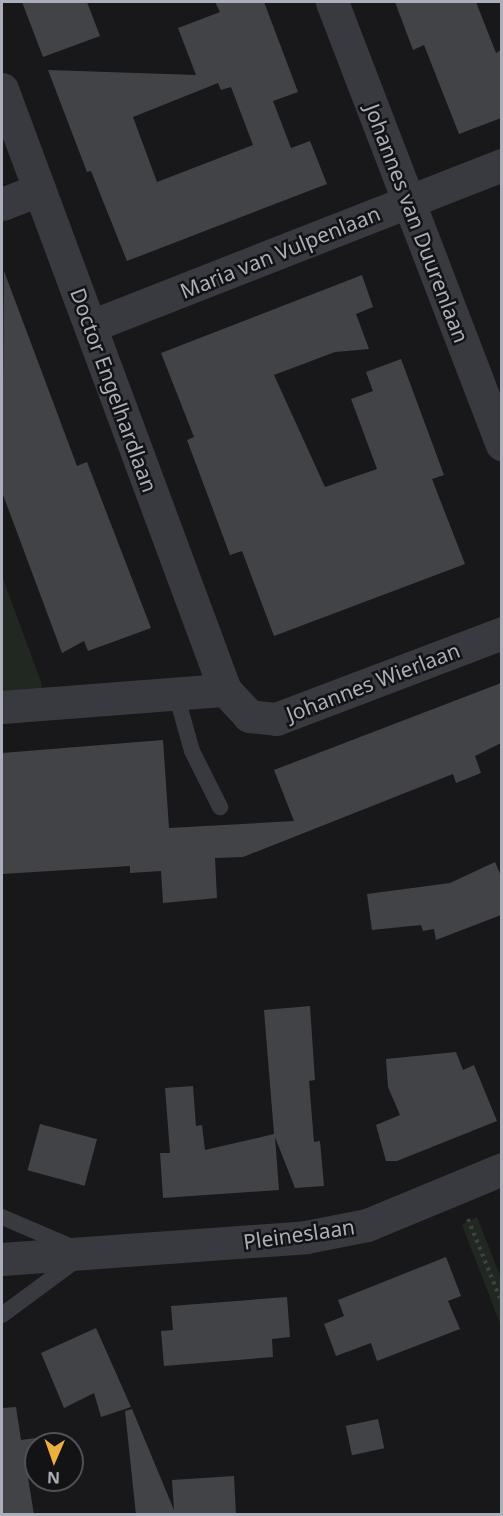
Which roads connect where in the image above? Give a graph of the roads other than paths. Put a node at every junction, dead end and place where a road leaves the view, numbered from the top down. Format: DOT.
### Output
graph roads {
  1 [pos="332,2"];
  2 [pos="2,89"];
  3 [pos="501,165"];
  4 [pos="39,190"];
  5 [pos="409,201"];
  6 [pos="2,204"];
  7 [pos="91,326"];
  8 [pos="501,445"];
  9 [pos="501,633"];
  10 [pos="225,690"];
  11 [pos="176,694"];
  12 [pos="2,707"];
  13 [pos="220,807"];
  14 [pos="501,1169"];
  15 [pos="2,1217"];
  16 [pos="86,1253"];
  17 [pos="2,1259"];
  18 [pos="2,1315"];
  1 -- 5 [label="street, Johannes van Duurenlaan"];
  2 -- 4 [label="street, Doctor Engelhardlaan"];
  3 -- 5 [label="street, Maria van Vulpenlaan"];
  4 -- 6 [label="street"];
  4 -- 7 [label="street, Doctor Engelhardlaan"];
  5 -- 7 [label="street, Maria van Vulpenlaan"];
  5 -- 8 [label="street, Johannes van Duurenlaan"];
  7 -- 10 [label="street, Doctor Engelhardlaan"];
  9 -- 10 [label="street, Johannes Wierlaan"];
  10 -- 11 [label="street"];
  11 -- 12 [label="street"];
  11 -- 13 [label="lane"];
  14 -- 16 [label="street, Pleineslaan"];
  15 -- 16 [label="lane, Pleineslaan"];
  16 -- 17 [label="street, Pleineslaan"];
  16 -- 18 [label="lane"];
}
